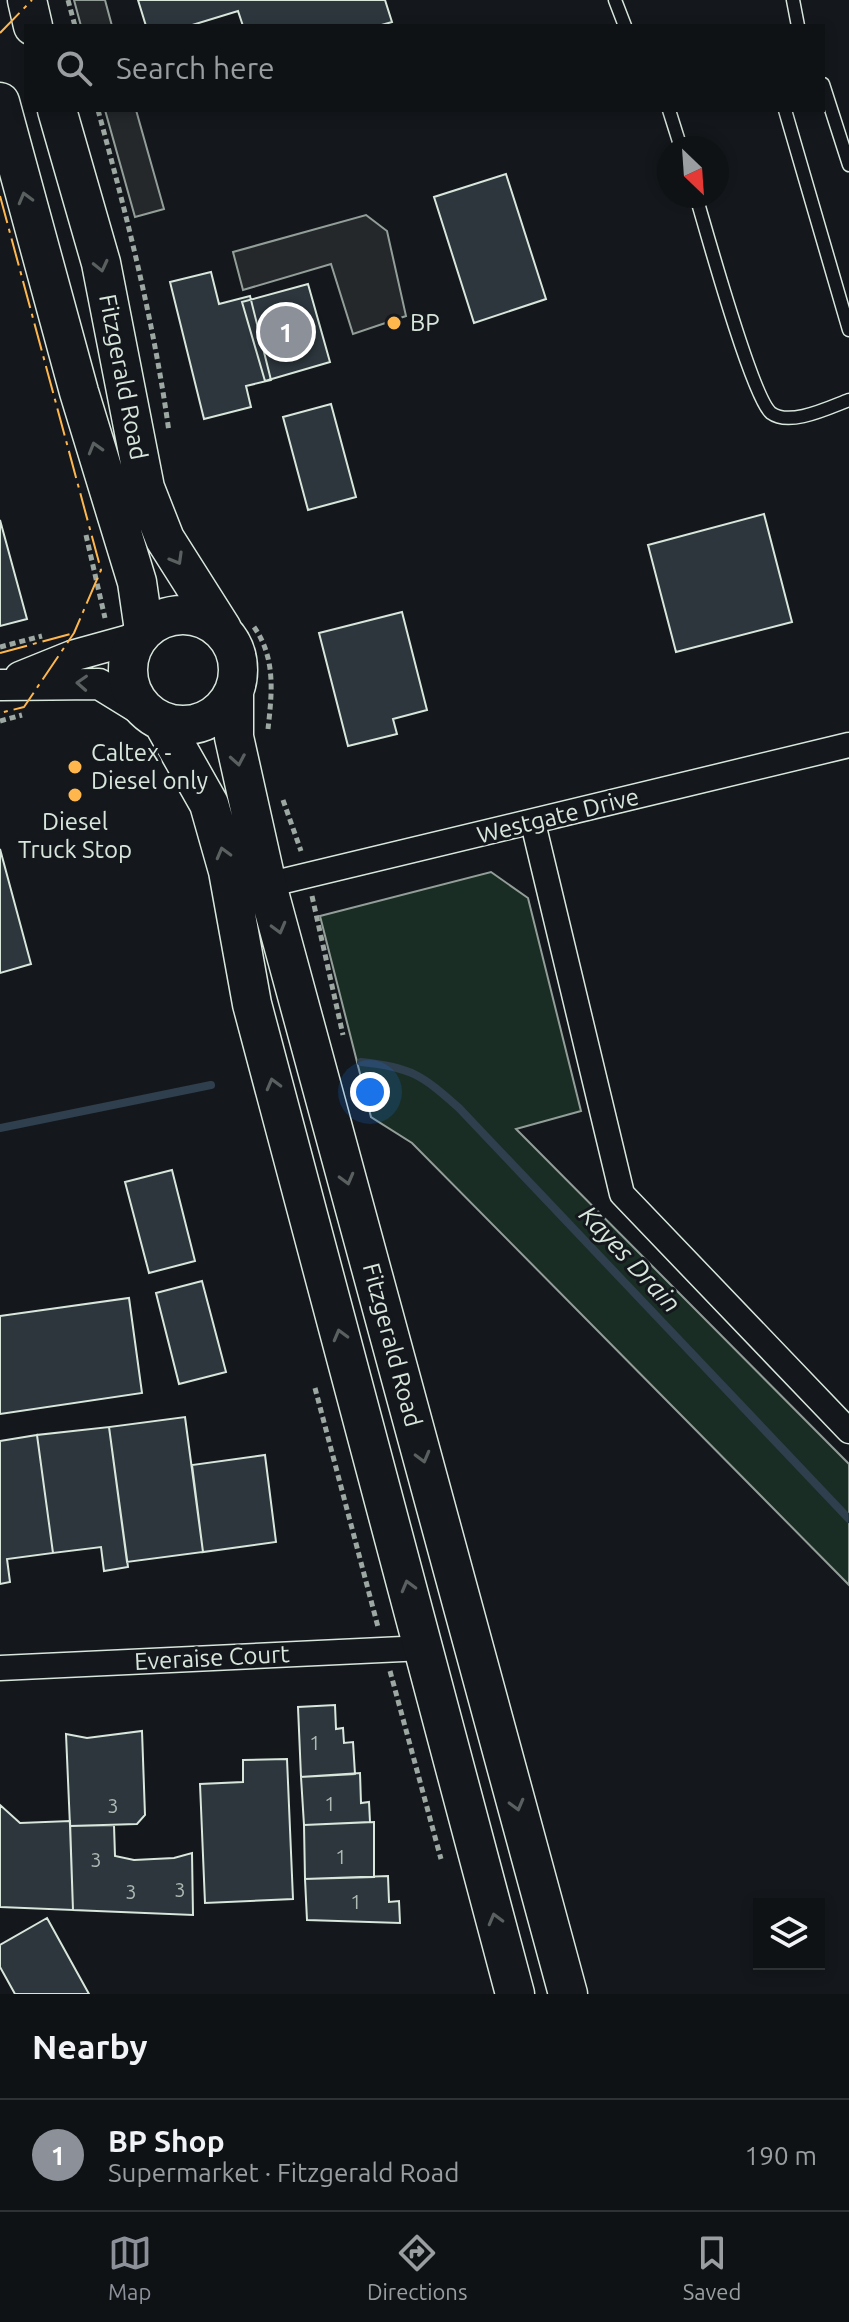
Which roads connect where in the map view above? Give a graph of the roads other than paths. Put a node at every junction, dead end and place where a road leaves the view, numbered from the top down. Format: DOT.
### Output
graph roads {
  1 [pos="27,0"];
  2 [pos="615,0"];
  3 [pos="793,0"];
  4 [pos="33,24"];
  5 [pos="624,24"];
  6 [pos="798,24"];
  7 [pos="825,90"];
  8 [pos="0,102"];
  9 [pos="58,112"];
  10 [pos="670,112"];
  11 [pos="786,112"];
  12 [pos="677,136"];
  13 [pos="849,165"];
  14 [pos="700,208"];
  15 [pos="849,330"];
  16 [pos="849,400"];
  17 [pos="222,629"];
  18 [pos="141,634"];
  19 [pos="0,685"];
  20 [pos="234,693"];
  21 [pos="157,718"];
  22 [pos="849,745"];
  23 [pos="533,823"];
  24 [pos="267,885"];
  25 [pos="849,1431"];
  26 [pos="424,1648"];
  27 [pos="0,1668"];
  28 [pos="515,1994"];
  29 [pos="568,1994"];
  1 -- 4 [label="main road"];
  2 -- 5 [label="lane"];
  3 -- 6 [label="lane"];
  7 -- 13 [label="lane"];
  18 -- 8 [label="main road, Fitzgerald Road, one-way"];
  9 -- 17 [label="main road, Fitzgerald Road, one-way"];
  10 -- 12 [label="lane"];
  11 -- 15 [label="lane"];
  14 -- 16 [label="lane"];
  17 -- 18 [label="main road"];
  17 -- 20 [label="main road"];
  18 -- 19 [label="street"];
  18 -- 21 [label="main road"];
  21 -- 19 [label="street, one-way"];
  20 -- 21 [label="main road"];
  20 -- 24 [label="main road, Fitzgerald Road, one-way"];
  26 -- 21 [label="main road, Fitzgerald Road, one-way"];
  22 -- 23 [label="street, Westgate Drive"];
  23 -- 24 [label="street, Westgate Drive"];
  23 -- 25 [label="street"];
  24 -- 29 [label="main road, Fitzgerald Road, one-way"];
  26 -- 27 [label="street, Everaise Court"];
  28 -- 26 [label="main road, Fitzgerald Road, one-way"];
}
